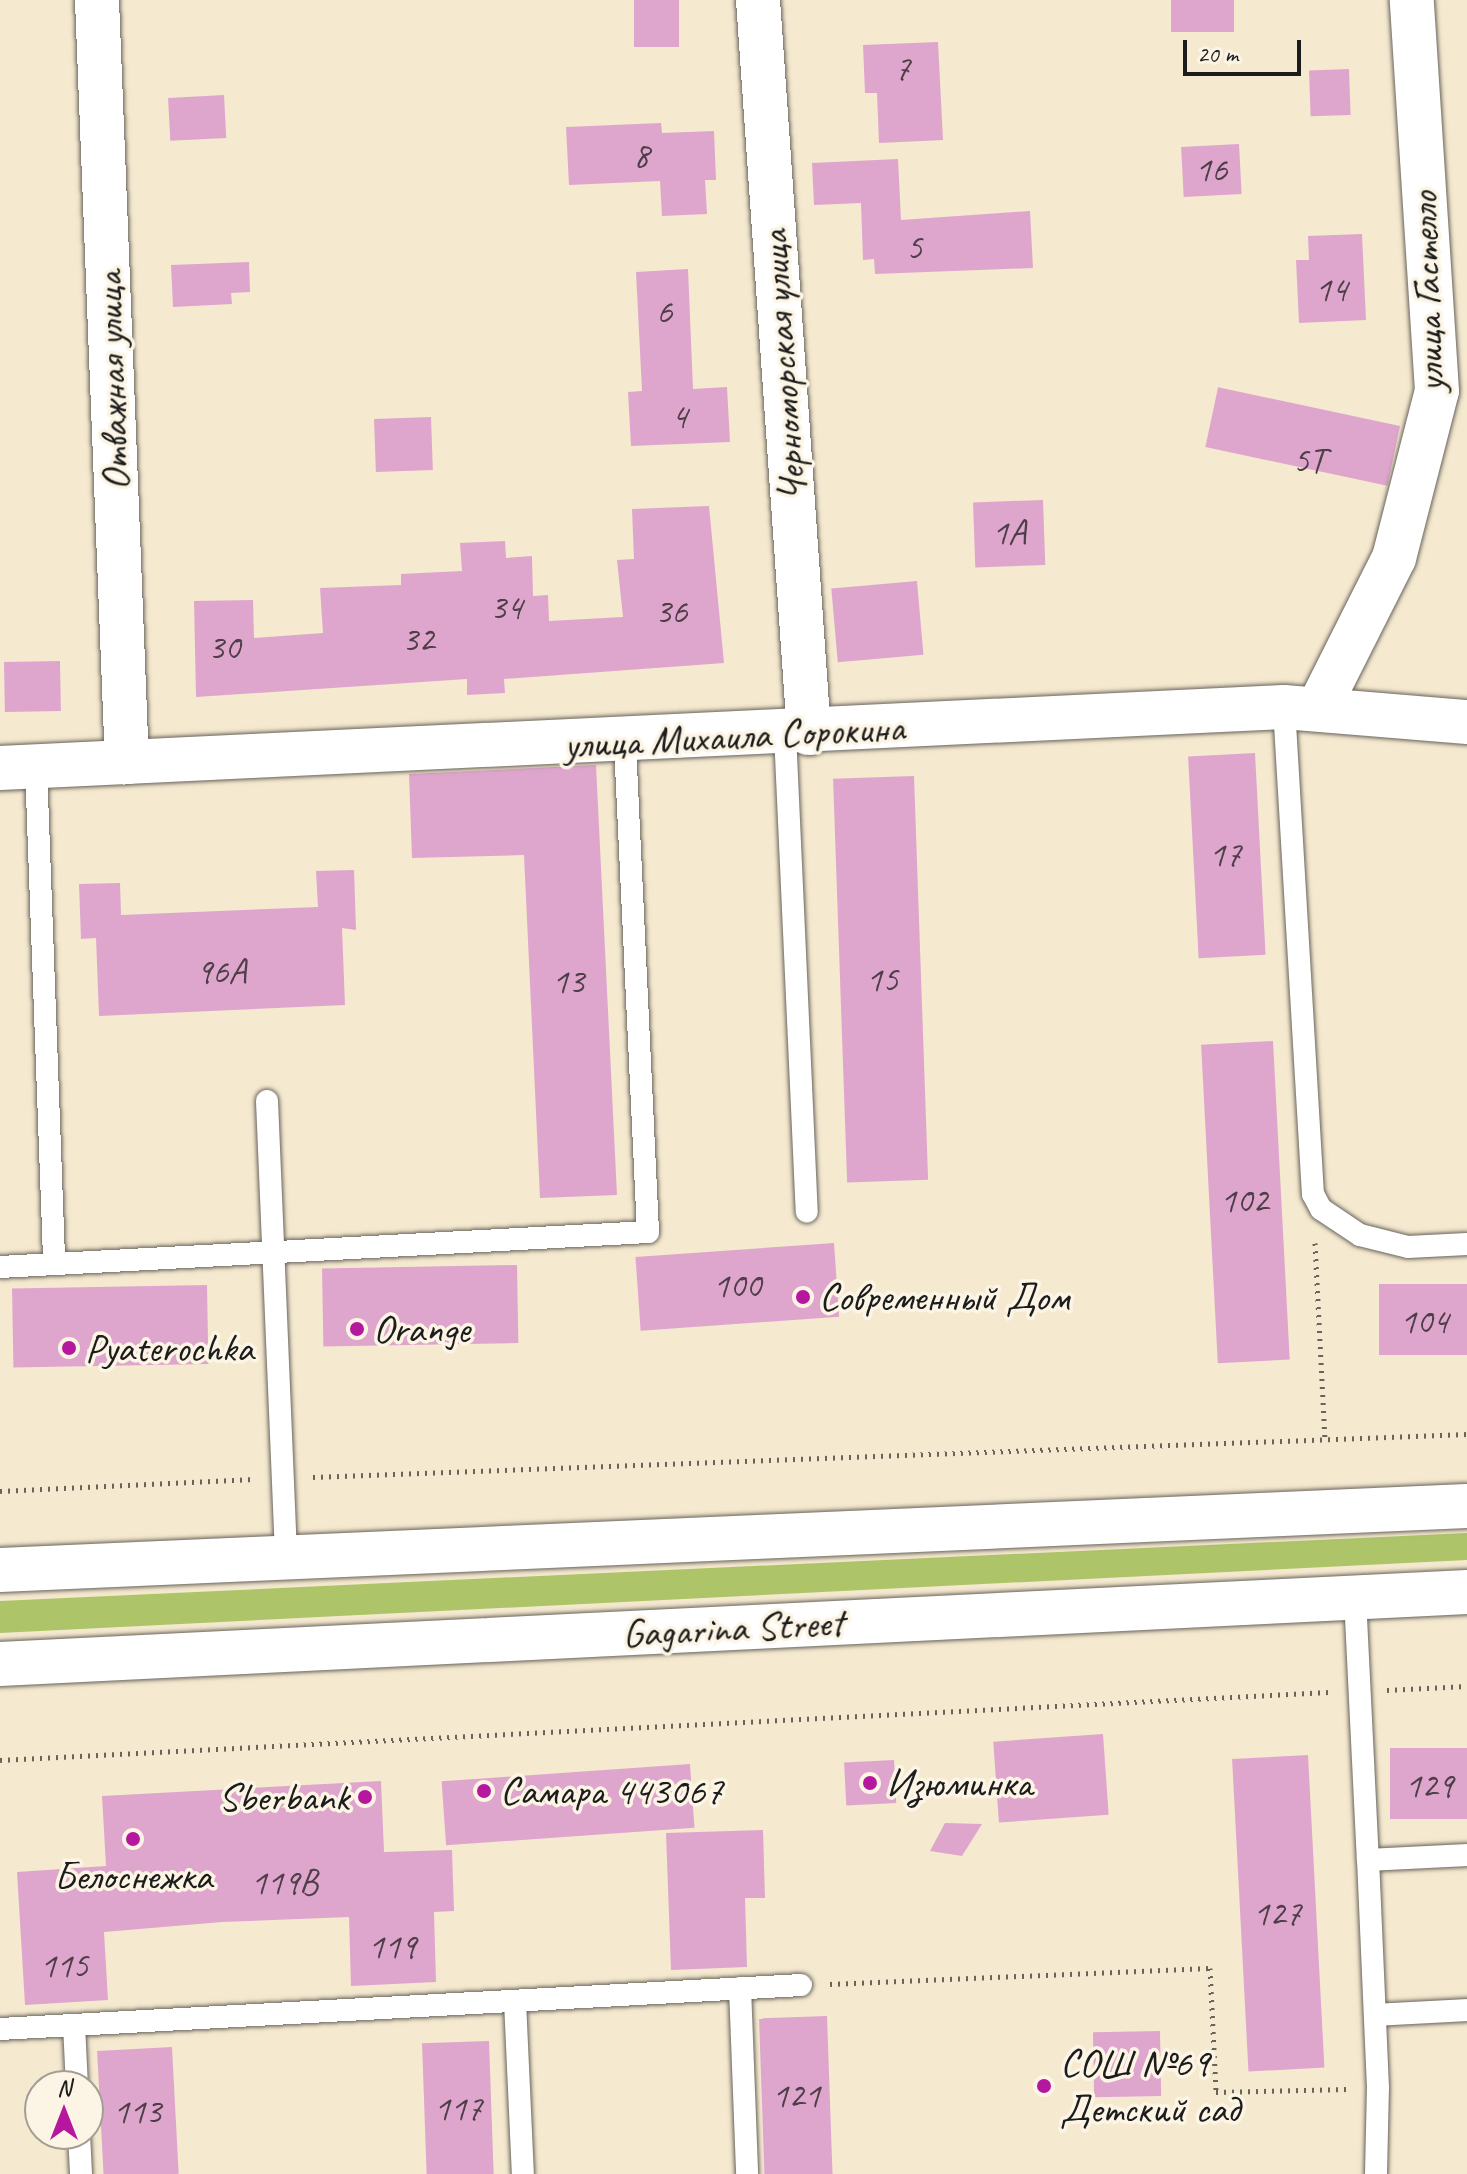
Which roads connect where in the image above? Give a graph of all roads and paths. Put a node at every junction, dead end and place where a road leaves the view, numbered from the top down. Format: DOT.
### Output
graph roads {
  1 [pos="97,0"];
  2 [pos="758,0"];
  3 [pos="1412,0"];
  4 [pos="1452,390"];
  5 [pos="1301,707"];
  6 [pos="1467,722"];
  7 [pos="797,733"];
  8 [pos="625,741"];
  9 [pos="127,762"];
  10 [pos="18,768"];
  11 [pos="267,1101"];
  12 [pos="1313,1194"];
  13 [pos="807,1211"];
  14 [pos="1467,1244"];
  15 [pos="273,1253"];
  16 [pos="54,1264"];
  17 [pos="0,1267"];
  18 [pos="1467,1434"];
  19 [pos="1325,1440"];
  20 [pos="282,1478"];
  21 [pos="0,1491"];
  22 [pos="1467,1506"];
  23 [pos="286,1554"];
  24 [pos="0,1570"];
  25 [pos="1467,1592"];
  26 [pos="1355,1597"];
  27 [pos="0,1664"];
  28 [pos="1467,1686"];
  29 [pos="1362,1691"];
  30 [pos="0,1760"];
  31 [pos="1467,1855"];
  32 [pos="1368,1860"];
  33 [pos="801,1985"];
  34 [pos="740,1988"];
  35 [pos="515,2001"];
  36 [pos="1467,2010"];
  37 [pos="1375,2015"];
  38 [pos="74,2025"];
  39 [pos="0,2029"];
  40 [pos="76,2070"];
  41 [pos="1378,2088"];
  42 [pos="80,2150"];
  43 [pos="81,2174"];
  44 [pos="523,2174"];
  45 [pos="747,2174"];
  46 [pos="1376,2174"];
  1 -- 9 [label="street, Отважная улица"];
  2 -- 7 [label="street, Черноморская улица"];
  3 -- 4 [label="street, улица Гастелло"];
  4 -- 5 [label="street, улица Гастелло"];
  5 -- 6 [label="street, улица Михаила Сорокина"];
  5 -- 7 [label="street, улица Михаила Сорокина"];
  5 -- 12 [label="lane"];
  7 -- 8 [label="street, улица Михаила Сорокина"];
  7 -- 13 [label="lane"];
  8 -- 9 [label="street, улица Михаила Сорокина"];
  8 -- 15 [label="lane"];
  9 -- 10 [label="street, улица Михаила Сорокина"];
  10 -- 16 [label="lane"];
  11 -- 15 [label="lane"];
  12 -- 14 [label="lane"];
  12 -- 19 [label="path"];
  15 -- 16 [label="lane"];
  15 -- 20 [label="lane"];
  16 -- 17 [label="lane"];
  18 -- 19 [label="path"];
  19 -- 20 [label="path"];
  20 -- 21 [label="path"];
  20 -- 23 [label="lane"];
  22 -- 23 [label="street"];
  23 -- 24 [label="street"];
  25 -- 26 [label="street, Gagarina Street"];
  26 -- 27 [label="street, Gagarina Street"];
  26 -- 29 [label="lane"];
  28 -- 29 [label="path"];
  29 -- 30 [label="path"];
  29 -- 32 [label="lane"];
  31 -- 32 [label="lane"];
  32 -- 37 [label="lane"];
  33 -- 34 [label="lane"];
  33 -- 41 [label="path"];
  34 -- 35 [label="lane"];
  34 -- 45 [label="lane"];
  35 -- 38 [label="lane"];
  35 -- 44 [label="lane"];
  36 -- 37 [label="lane"];
  37 -- 41 [label="lane"];
  38 -- 39 [label="lane"];
  38 -- 40 [label="lane"];
  41 -- 46 [label="lane"];
  42 -- 43 [label="lane"];
}
